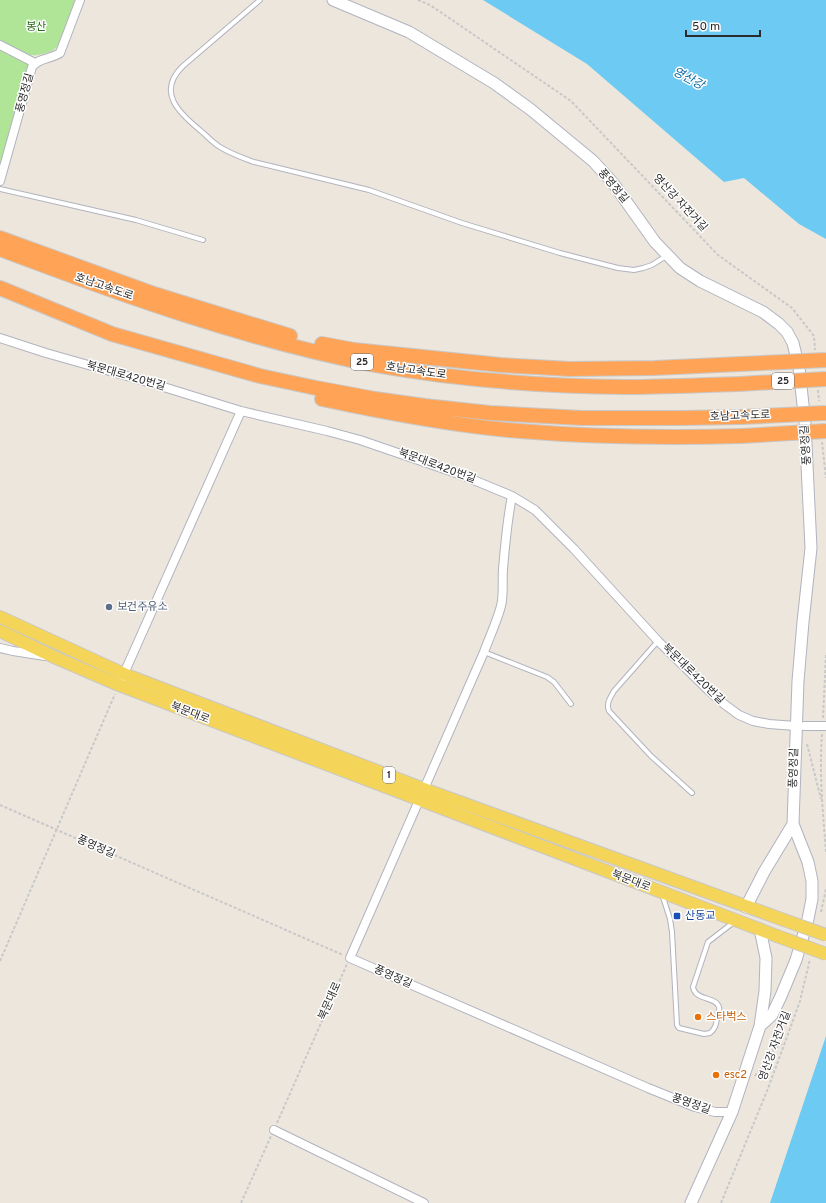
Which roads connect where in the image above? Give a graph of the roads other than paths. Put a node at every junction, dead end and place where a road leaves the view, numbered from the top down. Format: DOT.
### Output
graph roads {
  1 [pos="80,0"];
  2 [pos="260,0"];
  3 [pos="332,0"];
  4 [pos="0,45"];
  5 [pos="34,63"];
  6 [pos="0,181"];
  7 [pos="0,189"];
  8 [pos="0,238"];
  9 [pos="203,240"];
  10 [pos="0,249"];
  11 [pos="666,256"];
  12 [pos="0,288"];
  13 [pos="112,334"];
  14 [pos="0,338"];
  15 [pos="821,356"];
  16 [pos="822,381"];
  17 [pos="823,410"];
  18 [pos="242,411"];
  19 [pos="824,435"];
  20 [pos="512,496"];
  21 [pos="0,617"];
  22 [pos="0,631"];
  23 [pos="658,640"];
  24 [pos="0,648"];
  25 [pos="484,652"];
  26 [pos="54,657"];
  27 [pos="124,674"];
  28 [pos="119,686"];
  29 [pos="571,704"];
  30 [pos="800,726"];
  31 [pos="822,727"];
  32 [pos="692,793"];
  33 [pos="421,794"];
  34 [pos="793,824"];
  35 [pos="662,892"];
  36 [pos="746,907"];
  37 [pos="737,920"];
  38 [pos="760,930"];
  39 [pos="826,936"];
  40 [pos="826,954"];
  41 [pos="760,1026"];
  42 [pos="732,1112"];
  43 [pos="274,1130"];
  44 [pos="424,1203"];
  45 [pos="691,1203"];
  1 -- 5 [label="street, 풍영정길"];
  2 -- 11 [label="lane"];
  3 -- 11 [label="street, 풍영정길"];
  4 -- 5 [label="street"];
  5 -- 6 [label="street, 풍영정길"];
  7 -- 9 [label="lane"];
  8 -- 15 [label="highway, bridge"];
  10 -- 16 [label="highway, 호남고속도로 / 25, bridge"];
  11 -- 30 [label="street, 풍영정길"];
  12 -- 13 [label="highway, 호남고속도로"];
  13 -- 17 [label="highway, 호남고속도로, bridge"];
  13 -- 19 [label="highway, bridge"];
  14 -- 18 [label="street, 북문대로420번길"];
  18 -- 20 [label="street, 북문대로420번길"];
  18 -- 27 [label="street"];
  20 -- 23 [label="street, 북문대로420번길"];
  20 -- 25 [label="street"];
  21 -- 27 [label="main road, 북문대로 / 1"];
  22 -- 26 [label="main road, 북문대로 / 1"];
  23 -- 30 [label="street, 북문대로420번길"];
  23 -- 32 [label="lane"];
  24 -- 26 [label="street"];
  25 -- 29 [label="lane"];
  25 -- 33 [label="street"];
  26 -- 28 [label="main road, 북문대로 / 1"];
  27 -- 28 [label="street"];
  27 -- 33 [label="main road, 북문대로 / 1"];
  28 -- 33 [label="main road, 북문대로 / 1"];
  30 -- 31 [label="street, 북문대로420번길"];
  30 -- 34 [label="street, 풍영정길"];
  33 -- 35 [label="main road, 북문대로 / 1"];
  33 -- 36 [label="main road, 북문대로 / 1"];
  33 -- 42 [label="street, 풍영정길"];
  34 -- 36 [label="street"];
  34 -- 41 [label="street, 풍영정길"];
  35 -- 37 [label="main road, 북문대로 / 1"];
  35 -- 37 [label="lane"];
  36 -- 39 [label="main road, 북문대로 / 1, bridge"];
  37 -- 38 [label="main road, 북문대로 / 1"];
  38 -- 40 [label="main road, 북문대로 / 1, bridge"];
  38 -- 41 [label="street"];
  41 -- 42 [label="street, 풍영정길"];
  42 -- 45 [label="street, 풍영정길"];
  43 -- 44 [label="street"];
}
